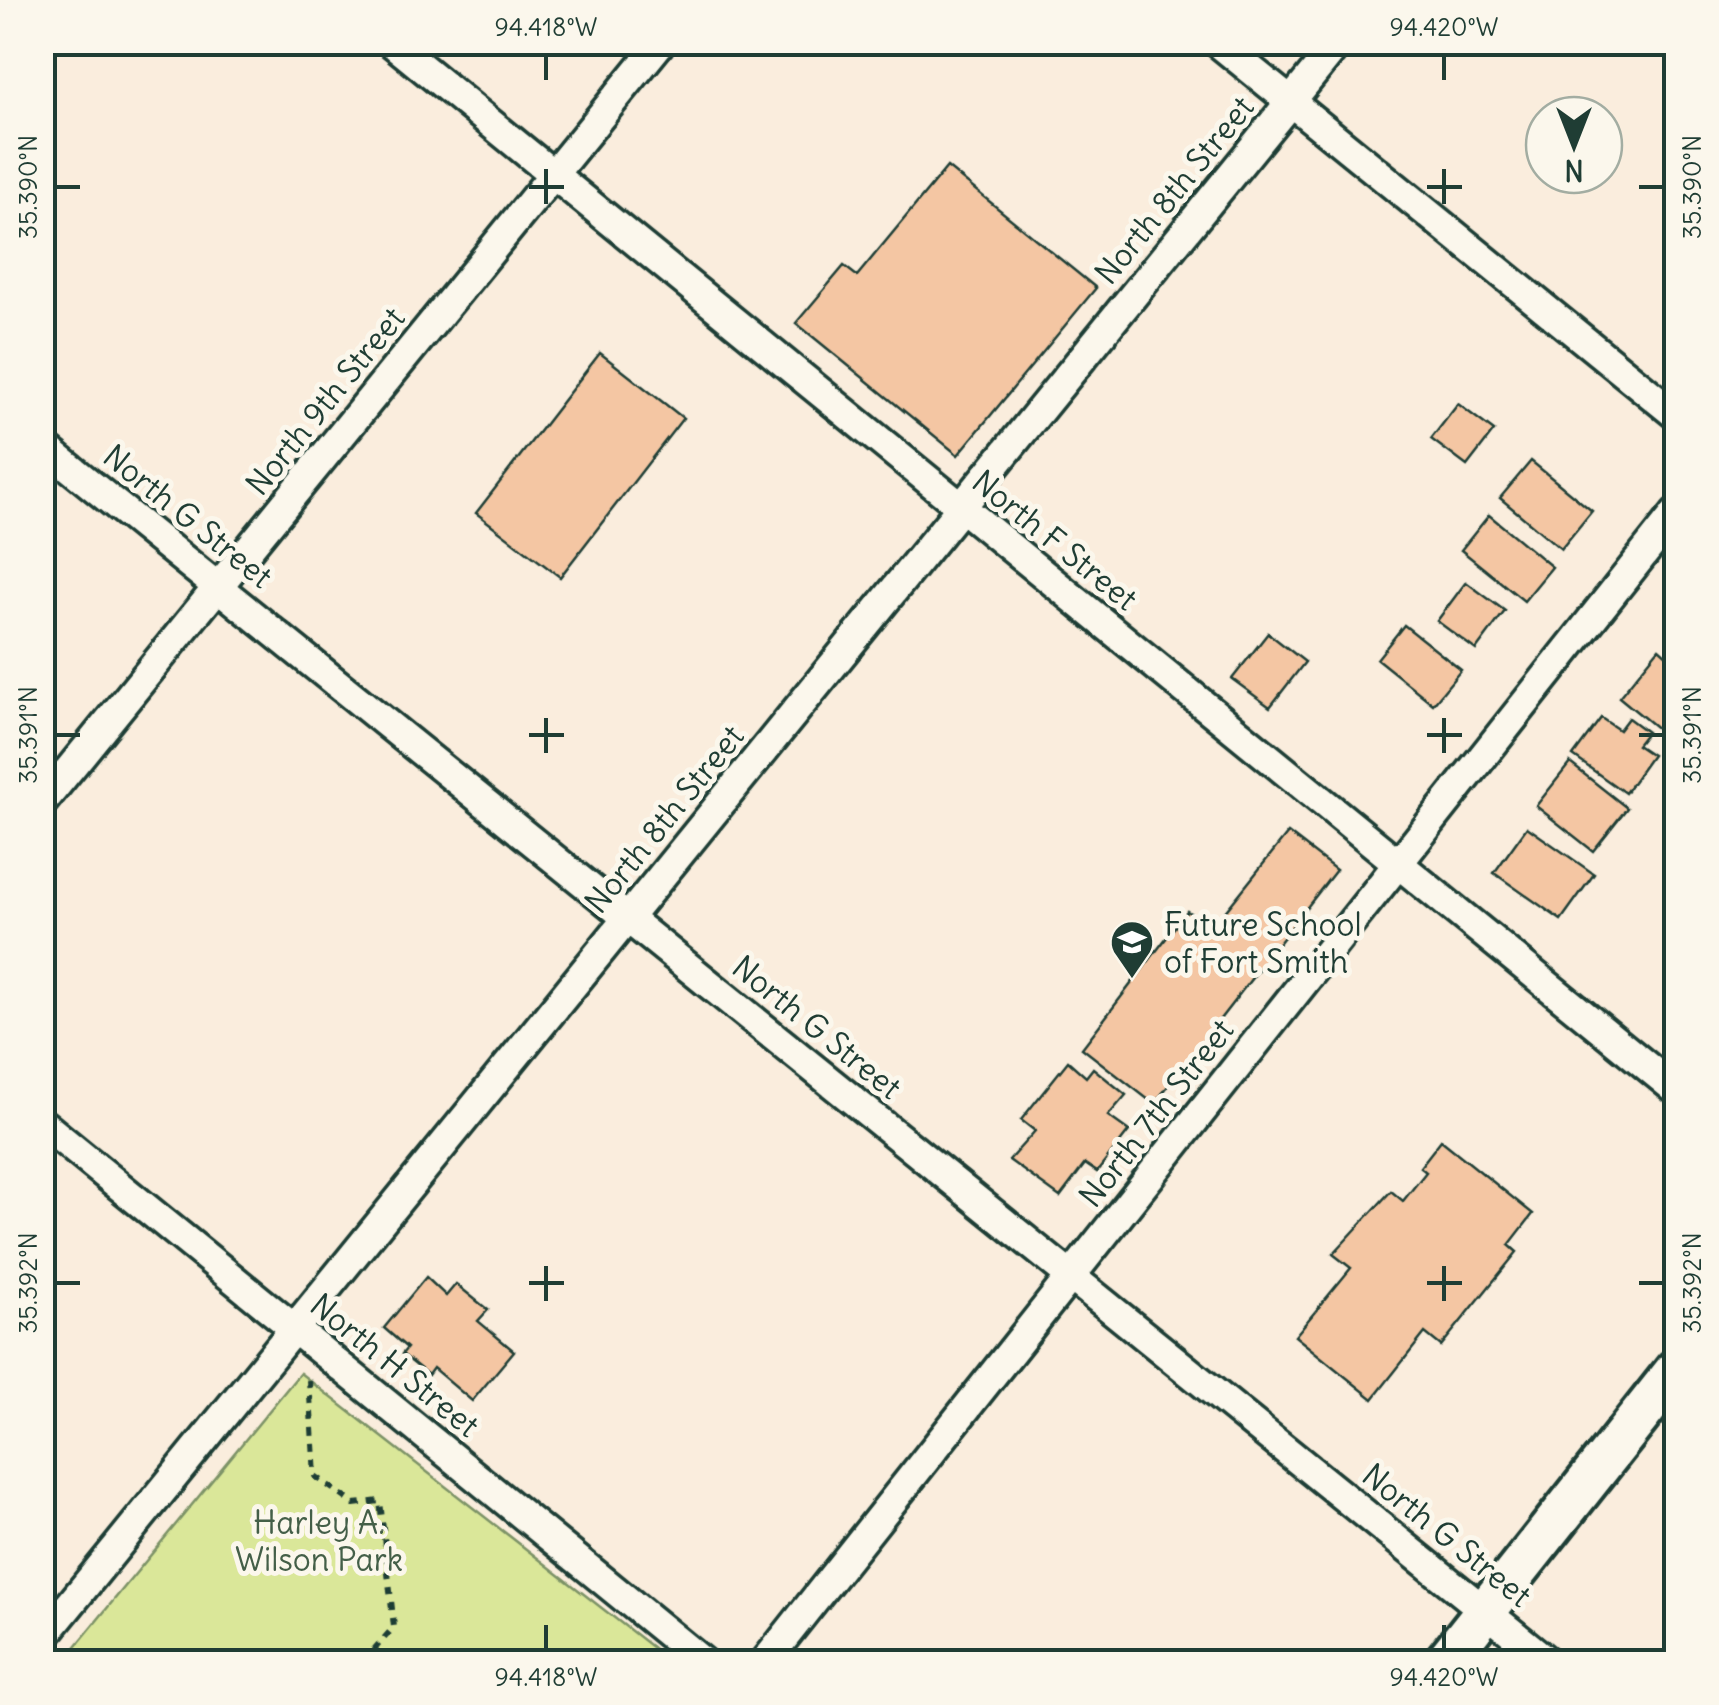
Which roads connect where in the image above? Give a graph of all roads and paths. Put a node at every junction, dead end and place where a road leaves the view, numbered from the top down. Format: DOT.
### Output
graph roads {
  1 [pos="391,42"];
  2 [pos="661,42"];
  3 [pos="1217,42"];
  4 [pos="1339,42"];
  5 [pos="1291,102"];
  6 [pos="553,176"];
  7 [pos="1676,416"];
  8 [pos="42,445"];
  9 [pos="960,508"];
  10 [pos="1676,513"];
  11 [pos="220,586"];
  12 [pos="42,803"];
  13 [pos="1397,864"];
  14 [pos="626,920"];
  15 [pos="1676,1090"];
  16 [pos="42,1123"];
  17 [pos="1070,1278"];
  18 [pos="295,1328"];
  19 [pos="1676,1370"];
  20 [pos="309,1380"];
  21 [pos="1486,1610"];
  22 [pos="42,1639"];
  23 [pos="363,1662"];
  24 [pos="703,1662"];
  25 [pos="764,1662"];
  26 [pos="1445,1662"];
  27 [pos="1548,1662"];
  1 -- 6 [label="street, North F Street"];
  2 -- 6 [label="street, North 9th Street"];
  3 -- 5 [label="street"];
  4 -- 5 [label="street, North 8th Street"];
  5 -- 7 [label="street"];
  5 -- 9 [label="street, North 8th Street"];
  6 -- 9 [label="street, North F Street"];
  6 -- 11 [label="street, North 9th Street"];
  8 -- 11 [label="street, North G Street"];
  9 -- 13 [label="street, North F Street"];
  9 -- 14 [label="street, North 8th Street"];
  10 -- 13 [label="street, North 7th Street"];
  11 -- 12 [label="street, North 9th Street"];
  11 -- 14 [label="street, North G Street"];
  13 -- 15 [label="street, North F Street"];
  13 -- 17 [label="street, North 7th Street"];
  14 -- 17 [label="street, North G Street"];
  14 -- 18 [label="street, North 8th Street"];
  16 -- 18 [label="street, North H Street"];
  17 -- 21 [label="street, North G Street"];
  17 -- 25 [label="street, North 7th Street"];
  18 -- 22 [label="street, North 8th Street"];
  18 -- 24 [label="street, North H Street"];
  19 -- 21 [label="street"];
  20 -- 23 [label="path"];
  21 -- 26 [label="street"];
  21 -- 27 [label="street, North G Street"];
}
